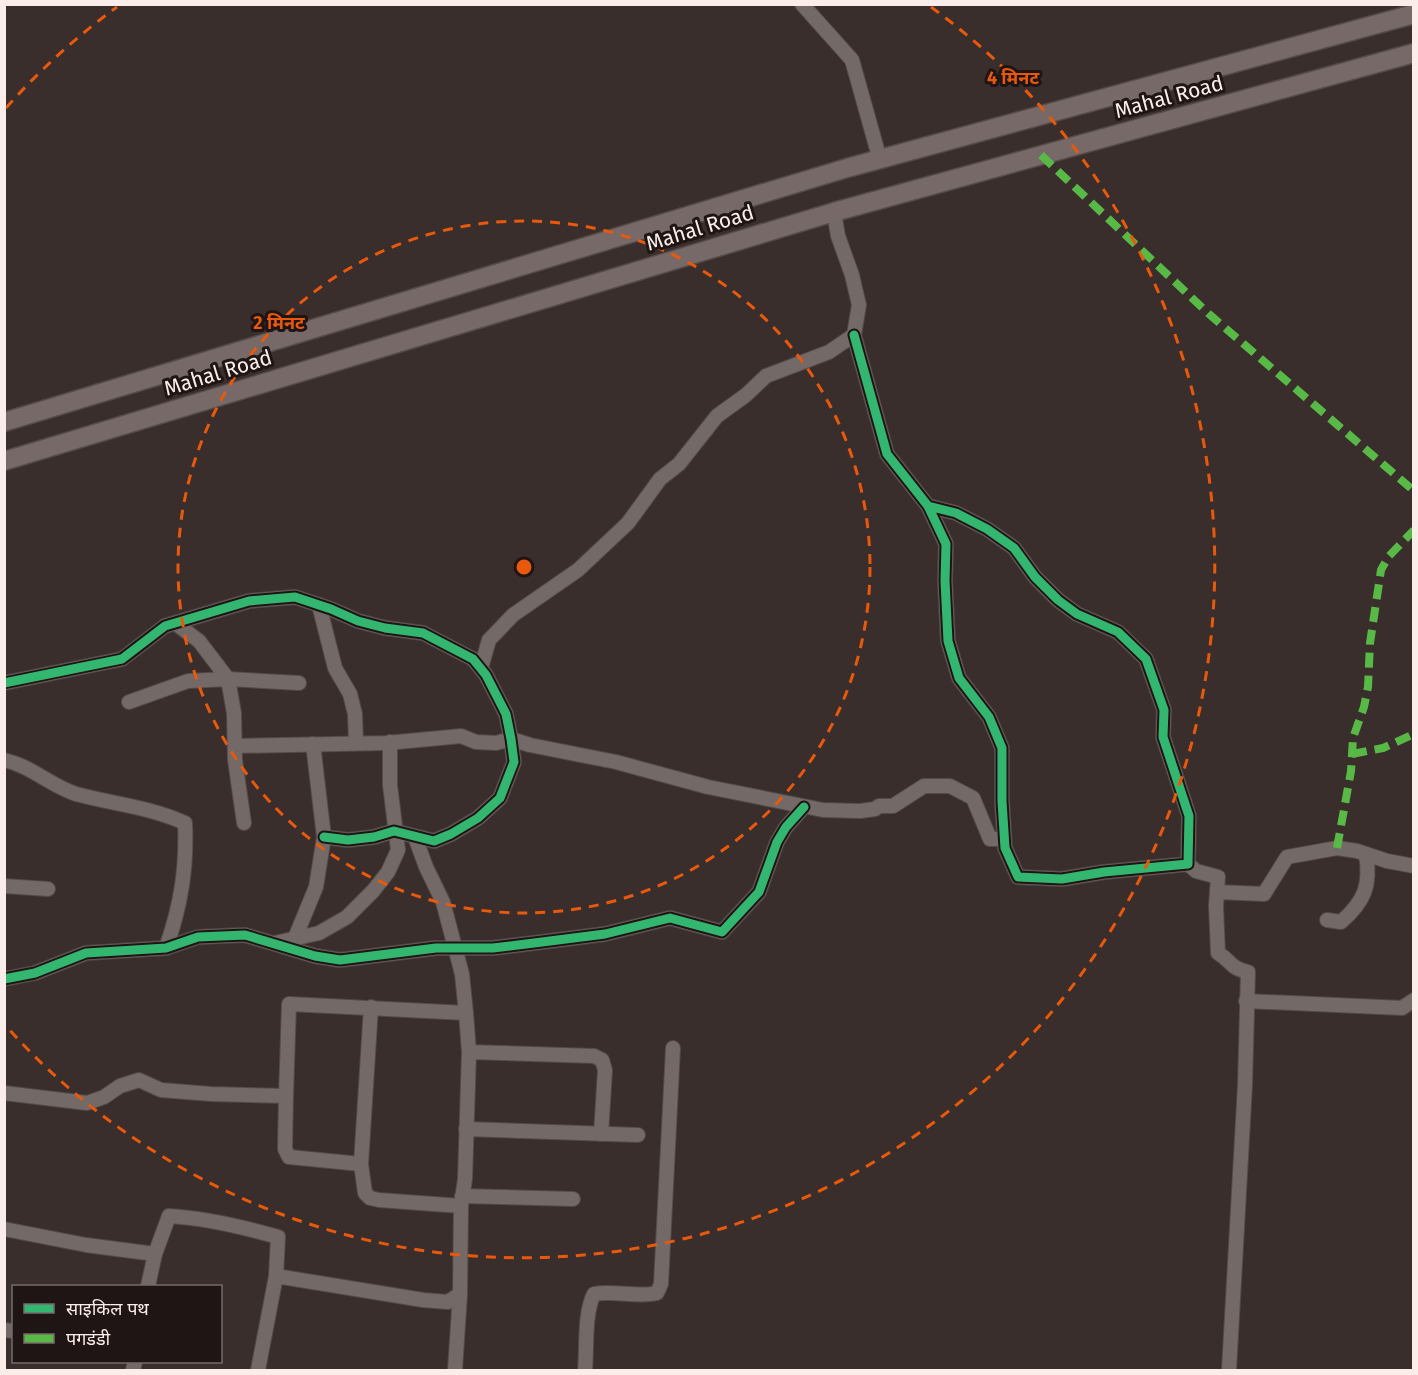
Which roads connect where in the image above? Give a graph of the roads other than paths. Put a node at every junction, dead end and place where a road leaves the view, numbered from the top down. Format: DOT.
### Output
graph roads {
  1 [pos="802,4"];
  2 [pos="1413,14"];
  3 [pos="1413,53"];
  4 [pos="880,160"];
  5 [pos="834,212"];
  6 [pos="854,335"];
  7 [pos="4,422"];
  8 [pos="4,462"];
  9 [pos="928,506"];
  10 [pos="319,605"];
  11 [pos="175,623"];
  12 [pos="481,669"];
  13 [pos="228,679"];
  14 [pos="4,683"];
  15 [pos="298,684"];
  16 [pos="129,702"];
  17 [pos="511,739"];
  18 [pos="356,742"];
  19 [pos="390,742"];
  20 [pos="313,744"];
  21 [pos="235,746"];
  22 [pos="4,760"];
  23 [pos="804,807"];
  24 [pos="244,823"];
  25 [pos="394,831"];
  26 [pos="324,837"];
  27 [pos="415,837"];
  28 [pos="1004,839"];
  29 [pos="1366,854"];
  30 [pos="1188,864"];
  31 [pos="1413,866"];
  32 [pos="4,886"];
  33 [pos="48,889"];
  34 [pos="1217,892"];
  35 [pos="1327,920"];
  36 [pos="296,938"];
  37 [pos="273,943"];
  38 [pos="166,948"];
  39 [pos="456,948"];
  40 [pos="4,979"];
  41 [pos="1413,1000"];
  42 [pos="1246,1001"];
  43 [pos="371,1007"];
  44 [pos="466,1012"];
  45 [pos="673,1048"];
  46 [pos="469,1052"];
  47 [pos="4,1093"];
  48 [pos="286,1096"];
  49 [pos="466,1130"];
  50 [pos="601,1134"];
  51 [pos="638,1135"];
  52 [pos="361,1164"];
  53 [pos="573,1199"];
  54 [pos="462,1201"];
  55 [pos="4,1229"];
  56 [pos="156,1254"];
  57 [pos="276,1276"];
  58 [pos="148,1285"];
  59 [pos="460,1294"];
  60 [pos="258,1371"];
  61 [pos="455,1371"];
  62 [pos="585,1371"];
  63 [pos="1229,1371"];
  1 -- 4 [label="street"];
  2 -- 4 [label="main road, Mahal Road"];
  3 -- 5 [label="main road, Mahal Road"];
  4 -- 7 [label="main road, Mahal Road"];
  5 -- 6 [label="street"];
  5 -- 8 [label="main road, Mahal Road"];
  6 -- 9 [label="street"];
  6 -- 12 [label="street"];
  9 -- 28 [label="street"];
  9 -- 30 [label="street"];
  10 -- 11 [label="street"];
  10 -- 12 [label="street"];
  10 -- 18 [label="street"];
  11 -- 13 [label="street"];
  11 -- 14 [label="street"];
  12 -- 17 [label="street"];
  13 -- 15 [label="street"];
  13 -- 16 [label="street"];
  13 -- 21 [label="street"];
  17 -- 19 [label="street"];
  17 -- 23 [label="street"];
  17 -- 27 [label="street"];
  18 -- 19 [label="street"];
  18 -- 20 [label="street"];
  19 -- 25 [label="street"];
  20 -- 21 [label="street"];
  20 -- 26 [label="street"];
  21 -- 24 [label="street"];
  22 -- 38 [label="street"];
  23 -- 28 [label="street"];
  23 -- 39 [label="street"];
  25 -- 26 [label="street"];
  25 -- 27 [label="street"];
  25 -- 36 [label="street"];
  26 -- 36 [label="street"];
  27 -- 39 [label="street"];
  28 -- 30 [label="street"];
  29 -- 31 [label="street"];
  29 -- 34 [label="street"];
  29 -- 35 [label="street"];
  30 -- 34 [label="street"];
  32 -- 33 [label="street"];
  34 -- 42 [label="street"];
  36 -- 37 [label="street"];
  37 -- 38 [label="street"];
  37 -- 39 [label="street"];
  38 -- 40 [label="street"];
  39 -- 44 [label="street"];
  41 -- 42 [label="street"];
  42 -- 63 [label="street"];
  43 -- 44 [label="street"];
  43 -- 48 [label="street"];
  43 -- 52 [label="street"];
  44 -- 46 [label="street"];
  45 -- 62 [label="street"];
  46 -- 49 [label="street"];
  46 -- 50 [label="street"];
  47 -- 48 [label="street"];
  48 -- 52 [label="street"];
  49 -- 50 [label="street"];
  49 -- 54 [label="street"];
  50 -- 51 [label="street"];
  52 -- 54 [label="street"];
  53 -- 54 [label="street"];
  54 -- 59 [label="street"];
  55 -- 56 [label="street"];
  56 -- 57 [label="street"];
  56 -- 58 [label="street"];
  57 -- 59 [label="street"];
  57 -- 60 [label="street"];
  59 -- 61 [label="street"];
}
